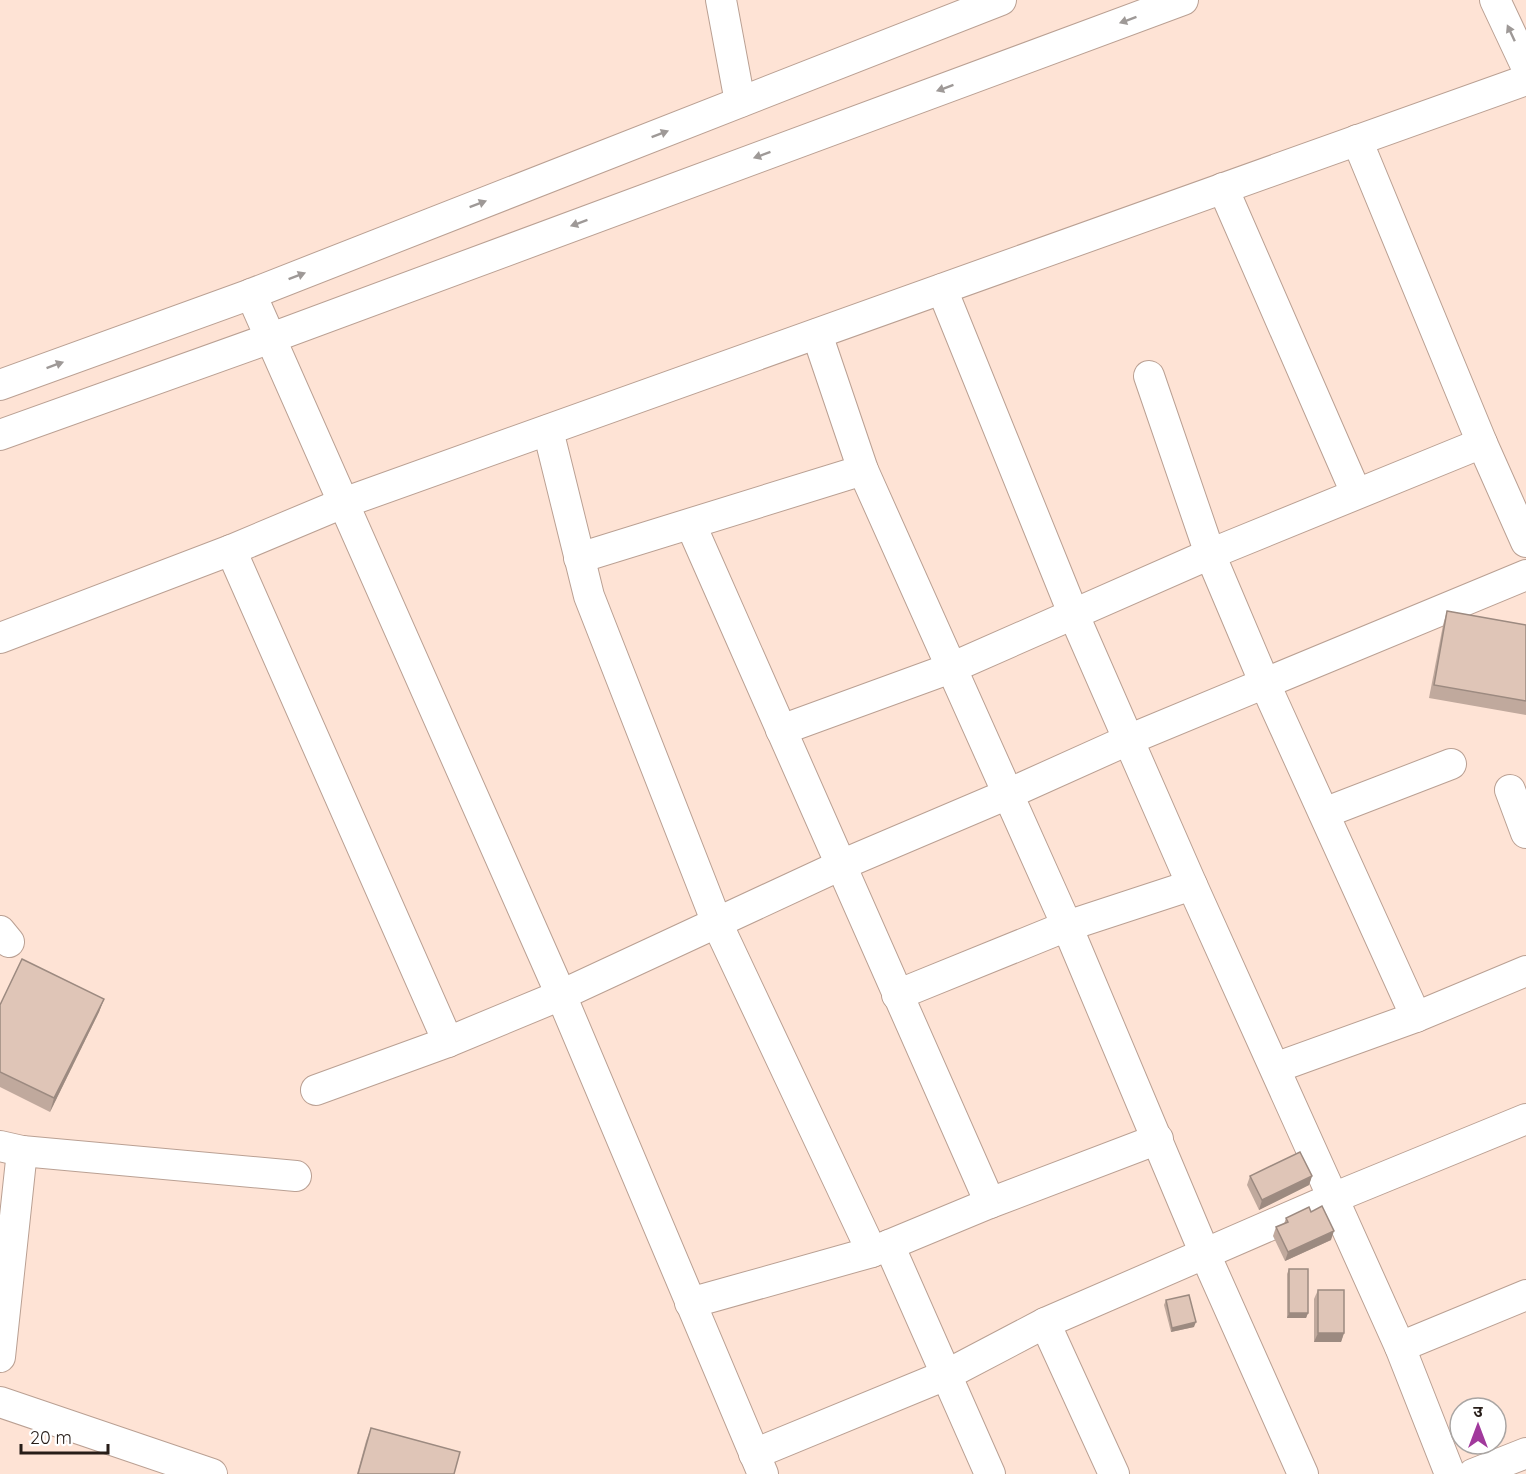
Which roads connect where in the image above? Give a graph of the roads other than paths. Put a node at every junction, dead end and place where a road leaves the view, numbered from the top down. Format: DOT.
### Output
graph roads {
  1 [pos="721,0"];
  2 [pos="1001,0"];
  3 [pos="1183,0"];
  4 [pos="1495,0"];
  5 [pos="1526,66"];
  6 [pos="1526,80"];
  7 [pos="740,102"];
  8 [pos="1357,140"];
  9 [pos="1223,188"];
  10 [pos="942,289"];
  11 [pos="251,294"];
  12 [pos="817,334"];
  13 [pos="271,338"];
  14 [pos="1149,376"];
  15 [pos="0,386"];
  16 [pos="548,430"];
  17 [pos="0,435"];
  18 [pos="1482,443"];
  19 [pos="863,470"];
  20 [pos="1356,493"];
  21 [pos="344,503"];
  22 [pos="691,525"];
  23 [pos="1526,542"];
  24 [pos="231,550"];
  25 [pos="1210,554"];
  26 [pos="579,558"];
  27 [pos="1526,575"];
  28 [pos="1073,613"];
  29 [pos="0,638"];
  30 [pos="951,668"];
  31 [pos="1265,684"];
  32 [pos="781,730"];
  33 [pos="1128,740"];
  34 [pos="1451,764"];
  35 [pos="1510,790"];
  36 [pos="1008,794"];
  37 [pos="1324,813"];
  38 [pos="1526,833"];
  39 [pos="840,865"];
  40 [pos="1192,885"];
  41 [pos="717,923"];
  42 [pos="1067,926"];
  43 [pos="1526,971"];
  44 [pos="561,995"];
  45 [pos="897,995"];
  46 [pos="1416,1017"];
  47 [pos="448,1042"];
  48 [pos="1275,1068"];
  49 [pos="316,1090"];
  50 [pos="1526,1119"];
  51 [pos="1158,1138"];
  52 [pos="11,1148"];
  53 [pos="297,1176"];
  54 [pos="1333,1198"];
  55 [pos="990,1203"];
  56 [pos="881,1248"];
  57 [pos="1204,1254"];
  58 [pos="1526,1295"];
  59 [pos="690,1303"];
  60 [pos="1045,1323"];
  61 [pos="1400,1347"];
  62 [pos="0,1357"];
  63 [pos="946,1375"];
  64 [pos="0,1402"];
  65 [pos="1526,1454"];
  66 [pos="758,1464"];
  67 [pos="212,1474"];
  68 [pos="990,1474"];
  69 [pos="1114,1474"];
  70 [pos="1304,1474"];
  71 [pos="1450,1474"];
  72 [pos="1473,1474"];
  1 -- 7 [label="street"];
  2 -- 7 [label="street"];
  3 -- 13 [label="street, one-way"];
  5 -- 4 [label="street, one-way"];
  6 -- 8 [label="street"];
  11 -- 7 [label="street, one-way"];
  8 -- 9 [label="street"];
  8 -- 18 [label="street"];
  9 -- 10 [label="street"];
  9 -- 20 [label="street"];
  10 -- 12 [label="street"];
  10 -- 28 [label="street"];
  11 -- 13 [label="street"];
  15 -- 11 [label="street, one-way"];
  12 -- 16 [label="street"];
  12 -- 19 [label="street"];
  13 -- 17 [label="street"];
  13 -- 21 [label="street"];
  14 -- 25 [label="street"];
  16 -- 21 [label="street"];
  16 -- 26 [label="street"];
  18 -- 20 [label="street"];
  18 -- 23 [label="street"];
  19 -- 22 [label="street"];
  19 -- 30 [label="street"];
  20 -- 25 [label="street"];
  21 -- 24 [label="street"];
  21 -- 44 [label="street"];
  22 -- 26 [label="street"];
  22 -- 32 [label="street"];
  24 -- 29 [label="street"];
  24 -- 47 [label="street"];
  25 -- 28 [label="street"];
  25 -- 31 [label="street"];
  26 -- 41 [label="street"];
  27 -- 31 [label="street"];
  28 -- 30 [label="street"];
  28 -- 33 [label="street"];
  30 -- 32 [label="street"];
  30 -- 36 [label="street"];
  31 -- 33 [label="street"];
  31 -- 37 [label="street"];
  32 -- 39 [label="street"];
  33 -- 36 [label="street"];
  33 -- 40 [label="street"];
  34 -- 37 [label="street"];
  35 -- 38 [label="street"];
  36 -- 39 [label="street"];
  36 -- 42 [label="street"];
  37 -- 46 [label="street"];
  39 -- 41 [label="street"];
  39 -- 45 [label="street"];
  40 -- 42 [label="street"];
  40 -- 48 [label="street"];
  41 -- 44 [label="street"];
  41 -- 56 [label="street"];
  42 -- 45 [label="street"];
  42 -- 51 [label="street"];
  43 -- 46 [label="street"];
  44 -- 47 [label="street"];
  44 -- 59 [label="street"];
  45 -- 55 [label="street"];
  46 -- 48 [label="street"];
  47 -- 49 [label="street"];
  48 -- 54 [label="street"];
  50 -- 54 [label="street"];
  51 -- 55 [label="street"];
  51 -- 57 [label="street"];
  52 -- 53 [label="street"];
  52 -- 62 [label="street"];
  54 -- 57 [label="street"];
  54 -- 61 [label="street"];
  55 -- 56 [label="street"];
  56 -- 59 [label="street"];
  56 -- 63 [label="street"];
  57 -- 60 [label="street"];
  57 -- 70 [label="street"];
  58 -- 61 [label="street"];
  59 -- 66 [label="street"];
  60 -- 63 [label="street"];
  60 -- 69 [label="street"];
  61 -- 71 [label="street"];
  63 -- 66 [label="street"];
  63 -- 68 [label="street"];
  64 -- 67 [label="street"];
  65 -- 72 [label="street"];
}
